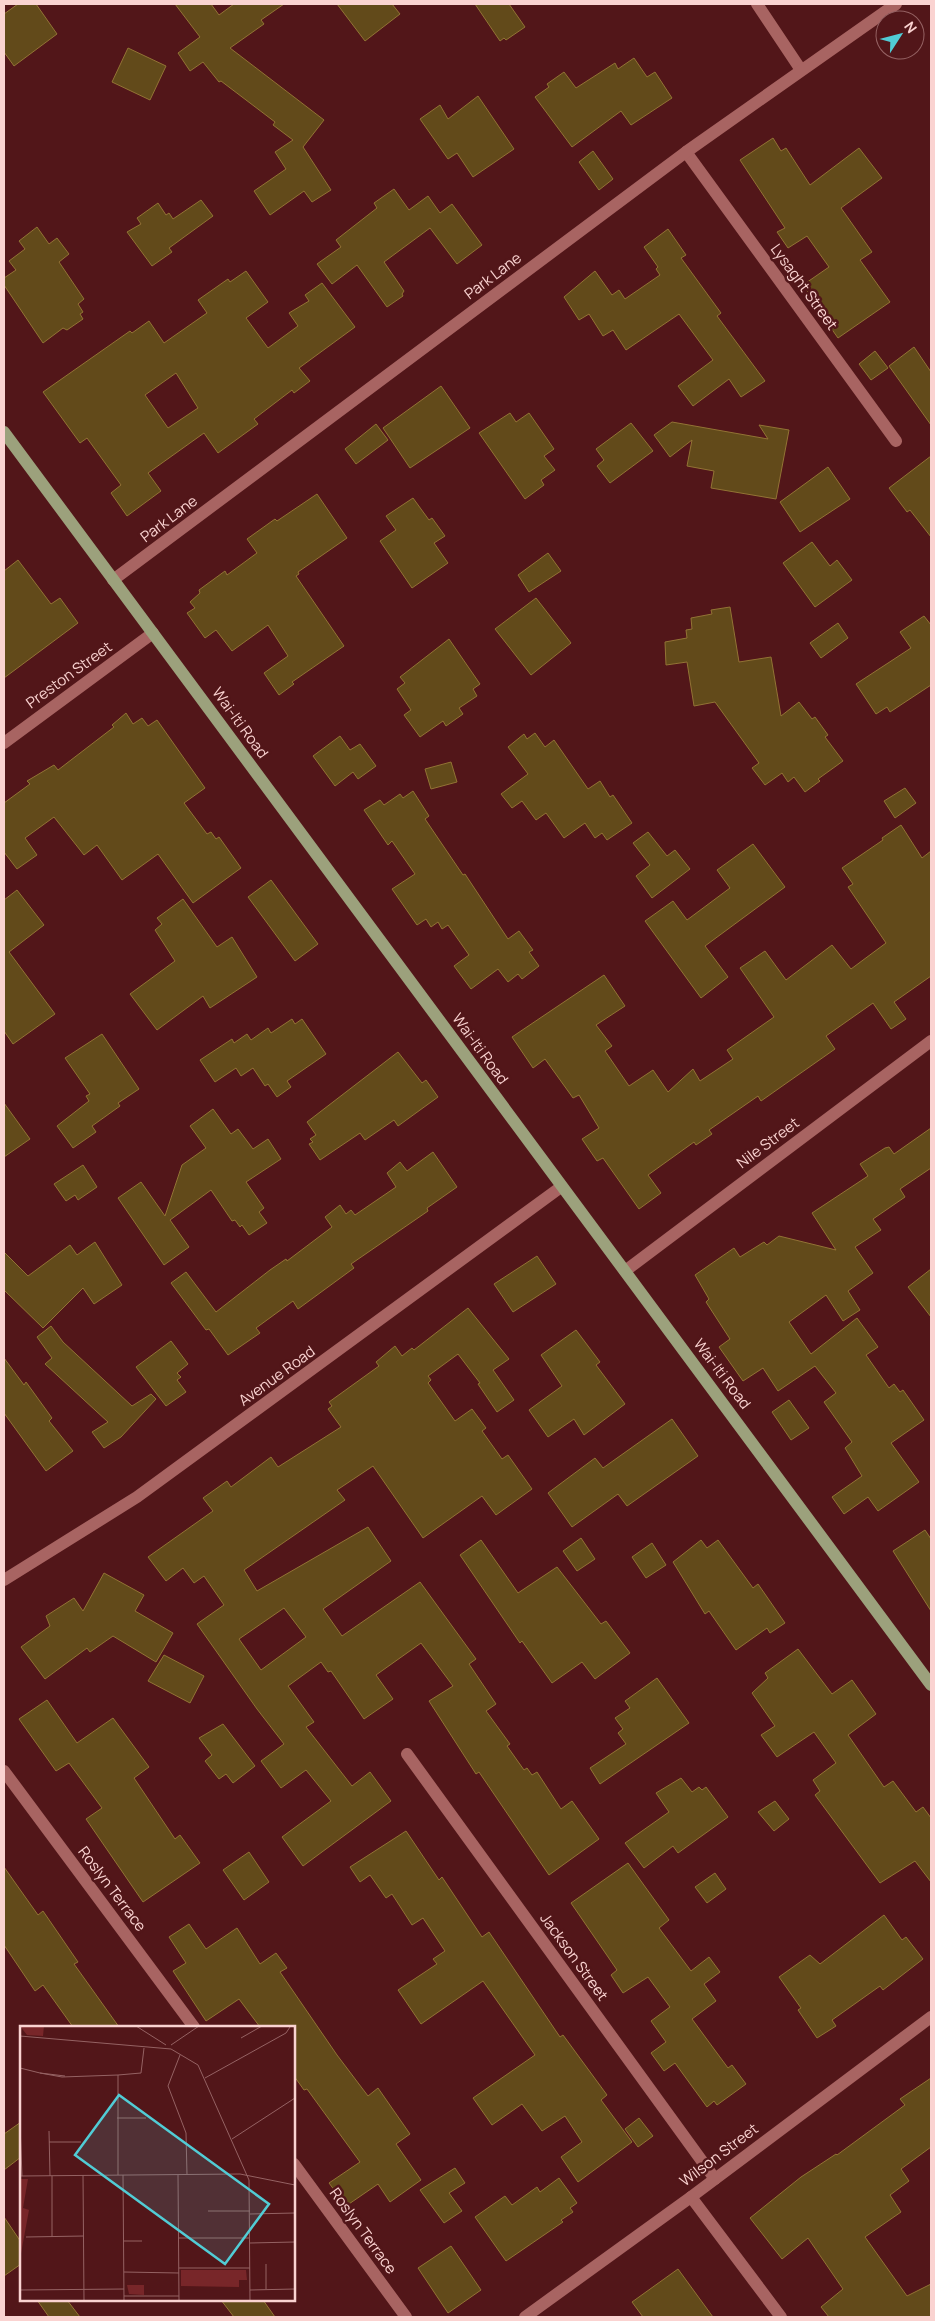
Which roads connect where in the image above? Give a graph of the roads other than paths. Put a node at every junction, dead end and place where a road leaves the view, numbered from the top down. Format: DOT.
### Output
graph roads {
  1 [pos="757,4"];
  2 [pos="896,4"];
  3 [pos="801,70"];
  4 [pos="686,152"];
  5 [pos="4,432"];
  6 [pos="896,440"];
  7 [pos="114,580"];
  8 [pos="153,633"];
  9 [pos="4,743"];
  10 [pos="931,1042"];
  11 [pos="562,1186"];
  12 [pos="625,1271"];
  13 [pos="4,1580"];
  14 [pos="931,1685"];
  15 [pos="407,1754"];
  16 [pos="4,1771"];
  17 [pos="931,2017"];
  18 [pos="193,2026"];
  19 [pos="295,2165"];
  20 [pos="715,2179"];
  21 [pos="691,2196"];
  22 [pos="406,2317"];
  23 [pos="525,2317"];
  24 [pos="781,2317"];
  1 -- 3 [label="street"];
  2 -- 3 [label="street, Park Lane"];
  3 -- 4 [label="street, Park Lane"];
  4 -- 6 [label="street, Lysaght Street"];
  4 -- 7 [label="street, Park Lane"];
  5 -- 7 [label="main road, Wai-Iti Road"];
  7 -- 8 [label="main road, Wai-Iti Road"];
  8 -- 9 [label="street, Preston Street"];
  8 -- 11 [label="main road, Wai-Iti Road"];
  10 -- 12 [label="street, Nile Street"];
  11 -- 12 [label="main road, Wai-Iti Road"];
  11 -- 13 [label="street, Avenue Road"];
  12 -- 14 [label="main road, Wai-Iti Road"];
  15 -- 20 [label="street, Jackson Street"];
  16 -- 18 [label="street, Roslyn Terrace"];
  17 -- 20 [label="street, Wilson Street"];
  19 -- 22 [label="street, Roslyn Terrace"];
  20 -- 21 [label="street, Wilson Street"];
  21 -- 23 [label="street, Wilson Street"];
  21 -- 24 [label="street"];
}
